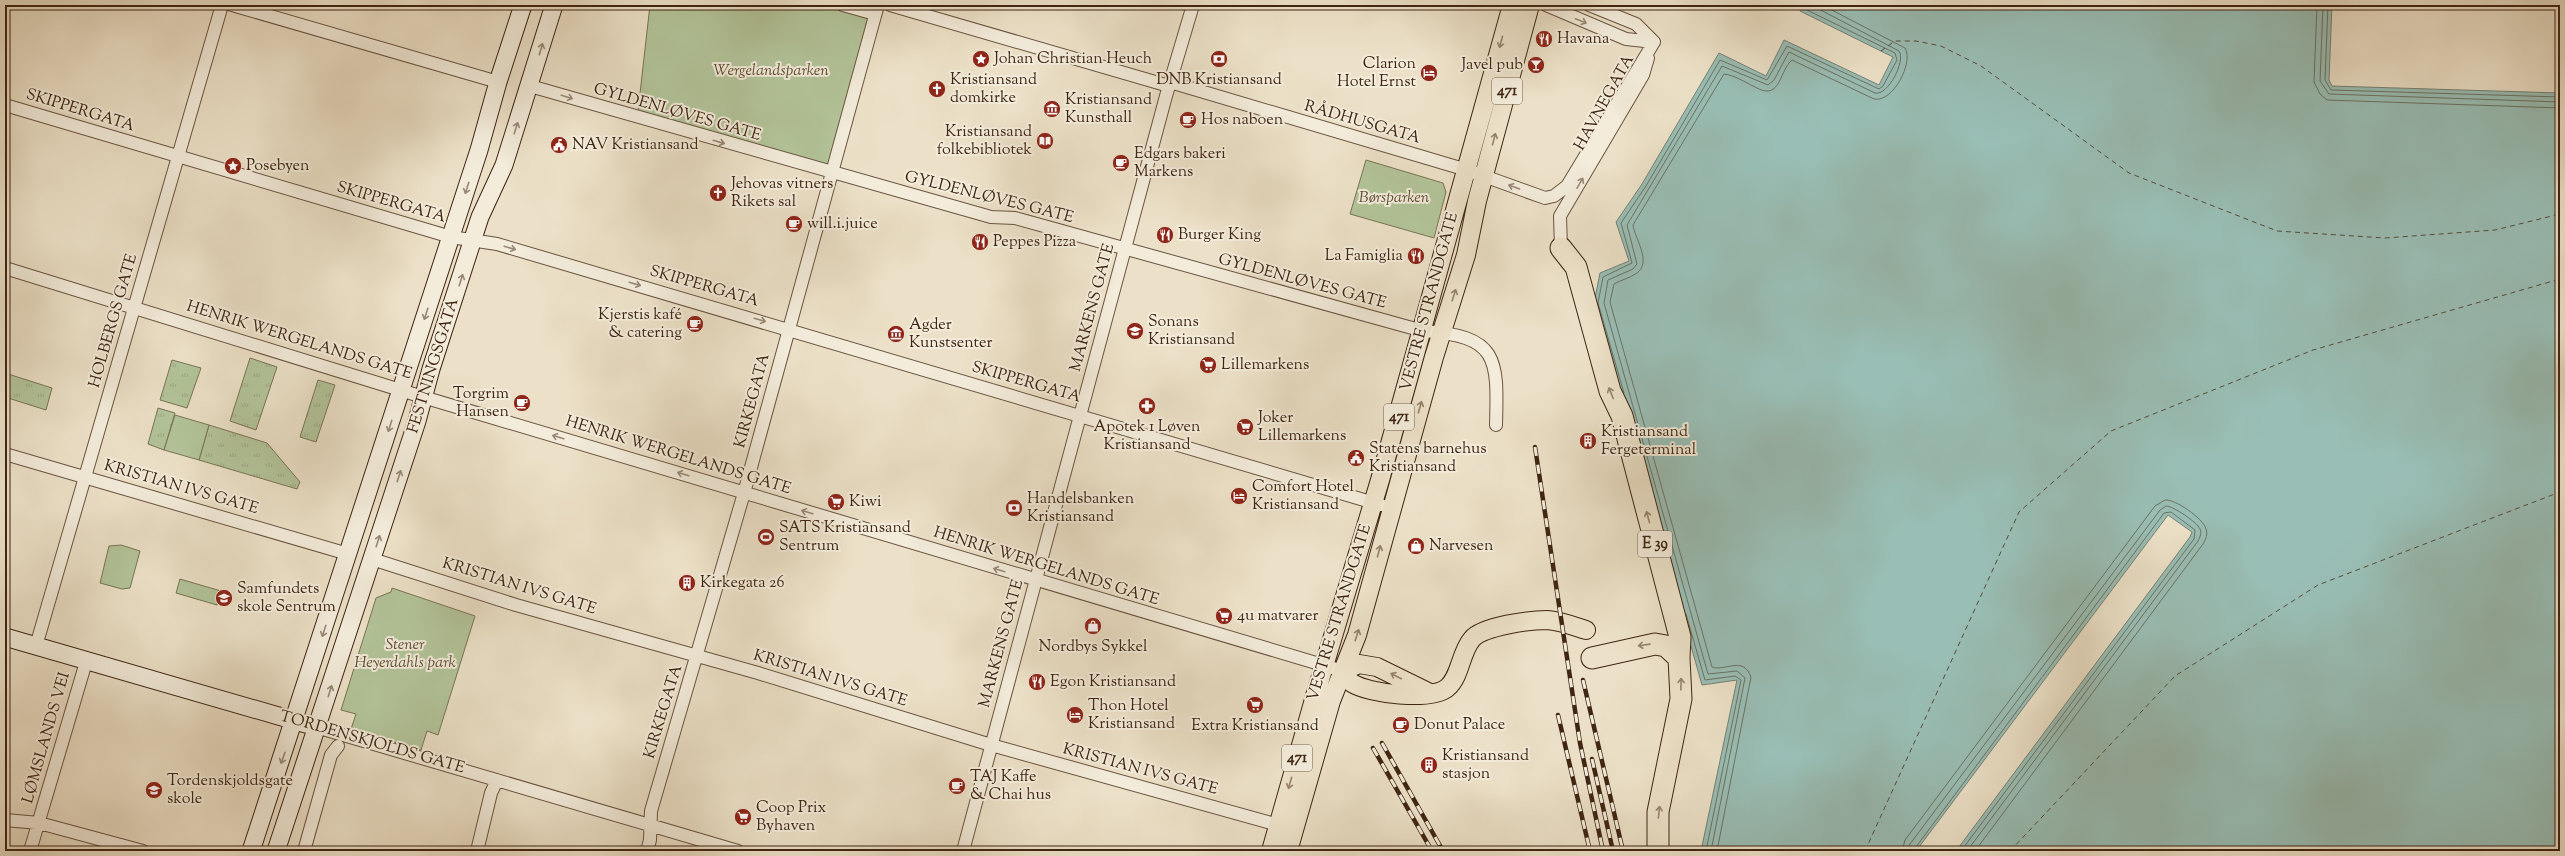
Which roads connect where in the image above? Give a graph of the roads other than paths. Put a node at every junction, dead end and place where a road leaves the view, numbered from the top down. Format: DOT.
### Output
graph roads {
  1 [pos="222,5"];
  2 [pos="232,5"];
  3 [pos="523,5"];
  4 [pos="554,5"];
  5 [pos="843,5"];
  6 [pos="890,5"];
  7 [pos="1193,5"];
  8 [pos="1512,5"];
  9 [pos="1530,5"];
  10 [pos="1546,5"];
  11 [pos="1589,5"];
  12 [pos="877,9"];
  13 [pos="1654,42"];
  14 [pos="498,82"];
  15 [pos="1169,84"];
  16 [pos="530,86"];
  17 [pos="5,105"];
  18 [pos="179,158"];
  19 [pos="1467,170"];
  20 [pos="833,174"];
  21 [pos="1484,176"];
  22 [pos="1545,198"];
  23 [pos="451,237"];
  24 [pos="472,240"];
  25 [pos="1561,248"];
  26 [pos="1125,250"];
  27 [pos="5,268"];
  28 [pos="134,308"];
  29 [pos="789,328"];
  30 [pos="1423,331"];
  31 [pos="1442,332"];
  32 [pos="402,389"];
  33 [pos="423,397"];
  34 [pos="1080,415"];
  35 [pos="1496,425"];
  36 [pos="5,454"];
  37 [pos="86,477"];
  38 [pos="744,493"];
  39 [pos="1374,502"];
  40 [pos="1391,508"];
  41 [pos="348,554"];
  42 [pos="372,559"];
  43 [pos="1036,581"];
  44 [pos="1586,630"];
  45 [pos="5,637"];
  46 [pos="36,646"];
  47 [pos="698,656"];
  48 [pos="1592,658"];
  49 [pos="1679,658"];
  50 [pos="86,662"];
  51 [pos="1325,666"];
  52 [pos="1343,671"];
  53 [pos="295,721"];
  54 [pos="316,727"];
  55 [pos="991,745"];
  56 [pos="338,746"];
  57 [pos="497,780"];
  58 [pos="5,820"];
  59 [pos="39,823"];
  60 [pos="1278,825"];
  61 [pos="651,826"];
  62 [pos="30,851"];
  63 [pos="143,851"];
  64 [pos="251,851"];
  65 [pos="276,851"];
  66 [pos="304,851"];
  67 [pos="477,851"];
  68 [pos="647,851"];
  69 [pos="738,851"];
  70 [pos="963,851"];
  71 [pos="1271,851"];
  72 [pos="1288,851"];
  73 [pos="1658,851"];
  1 -- 18 [label="street, HOLBERGS GATE"];
  2 -- 14 [label="street"];
  3 -- 14 [label="main road, FESTNINGSGATA"];
  16 -- 4 [label="main road, FESTNINGSGATA, one-way"];
  5 -- 12 [label="street"];
  6 -- 15 [label="street, RÅDHUSGATA"];
  7 -- 15 [label="street, MARKENS GATE"];
  8 -- 19 [label="main road, VESTRE STRANDGATE / 471, one-way"];
  21 -- 9 [label="main road, VESTRE STRANDGATE / 471, one-way"];
  10 -- 13 [label="street, one-way"];
  11 -- 13 [label="street"];
  12 -- 20 [label="street, KIRKEGATA"];
  13 -- 22 [label="street, HAVNEGATA"];
  25 -- 13 [label="street, HAVNEGATA, one-way"];
  14 -- 23 [label="main road, FESTNINGSGATA, one-way"];
  15 -- 19 [label="street, RÅDHUSGATA"];
  15 -- 26 [label="street, MARKENS GATE"];
  16 -- 20 [label="street, GYLDENLØVES GATE, one-way"];
  24 -- 16 [label="main road, FESTNINGSGATA, one-way"];
  17 -- 18 [label="street, SKIPPERGATA"];
  18 -- 23 [label="street, SKIPPERGATA"];
  18 -- 28 [label="street, HOLBERGS GATE"];
  19 -- 21 [label="street, RÅDHUSGATA"];
  19 -- 30 [label="main road, VESTRE STRANDGATE / 471"];
  20 -- 26 [label="street, GYLDENLØVES GATE"];
  20 -- 29 [label="street, KIRKEGATA"];
  22 -- 21 [label="street, RÅDHUSGATA, one-way"];
  31 -- 21 [label="main road, VESTRE STRANDGATE / 471, one-way"];
  23 -- 24 [label="street, SKIPPERGATA"];
  23 -- 32 [label="main road, FESTNINGSGATA, one-way"];
  24 -- 29 [label="street, SKIPPERGATA, one-way"];
  33 -- 24 [label="main road, FESTNINGSGATA, one-way"];
  49 -- 25 [label="highway, E 39, one-way"];
  26 -- 30 [label="street, GYLDENLØVES GATE"];
  26 -- 34 [label="street, MARKENS GATE"];
  27 -- 28 [label="street, HENRIK WERGELANDS GATE"];
  28 -- 32 [label="street, HENRIK WERGELANDS GATE"];
  28 -- 37 [label="street, HOLBERGS GATE"];
  29 -- 34 [label="street, SKIPPERGATA"];
  29 -- 38 [label="street, KIRKEGATA"];
  30 -- 31 [label="street, GYLDENLØVES GATE"];
  30 -- 39 [label="main road, VESTRE STRANDGATE / 471"];
  31 -- 35 [label="street, GYLDENLØVES GATE"];
  40 -- 31 [label="main road, VESTRE STRANDGATE / 471, one-way"];
  32 -- 33 [label="street, HENRIK WERGELANDS GATE"];
  32 -- 41 [label="main road, FESTNINGSGATA, one-way"];
  38 -- 33 [label="street, HENRIK WERGELANDS GATE, one-way"];
  42 -- 33 [label="main road, FESTNINGSGATA, one-way"];
  34 -- 39 [label="street, SKIPPERGATA"];
  34 -- 43 [label="street, MARKENS GATE"];
  36 -- 37 [label="street, KRISTIAN IVS GATE"];
  37 -- 41 [label="street, KRISTIAN IVS GATE"];
  37 -- 46 [label="street, HOLBERGS GATE"];
  43 -- 38 [label="street, HENRIK WERGELANDS GATE, one-way"];
  38 -- 47 [label="street, KIRKEGATA"];
  39 -- 40 [label="street, SKIPPERGATA"];
  39 -- 51 [label="main road, VESTRE STRANDGATE / 471"];
  52 -- 40 [label="main road, VESTRE STRANDGATE / 471, one-way"];
  41 -- 53 [label="main road, FESTNINGSGATA, one-way"];
  42 -- 47 [label="street, KRISTIAN IVS GATE"];
  54 -- 42 [label="main road, FESTNINGSGATA, one-way"];
  43 -- 51 [label="street, HENRIK WERGELANDS GATE"];
  43 -- 55 [label="street, MARKENS GATE"];
  44 -- 52 [label="main road, VESTRE STRANDGATE"];
  45 -- 46 [label="main road, TORDENSKJOLDS GATE"];
  46 -- 50 [label="main road, TORDENSKJOLDS GATE"];
  47 -- 55 [label="street, KRISTIAN IVS GATE"];
  47 -- 61 [label="street, KIRKEGATA"];
  49 -- 48 [label="highway, one-way"];
  73 -- 49 [label="highway, E 39, one-way"];
  50 -- 53 [label="main road, TORDENSKJOLDS GATE"];
  50 -- 59 [label="street, LØMSLANDS VEI"];
  51 -- 52 [label="street, HENRIK WERGELANDS GATE"];
  51 -- 60 [label="main road, VESTRE STRANDGATE / 471, one-way"];
  52 -- 72 [label="main road, VESTRE STRANDGATE / 471"];
  53 -- 54 [label="main road, TORDENSKJOLDS GATE"];
  53 -- 64 [label="main road, FESTNINGSGATA, one-way"];
  54 -- 57 [label="street, TORDENSKJOLDS GATE"];
  54 -- 65 [label="main road, FESTNINGSGATA"];
  55 -- 60 [label="street, KRISTIAN IVS GATE"];
  55 -- 70 [label="street, MARKENS GATE"];
  56 -- 66 [label="street"];
  57 -- 61 [label="street, TORDENSKJOLDS GATE"];
  57 -- 67 [label="street"];
  58 -- 59 [label="street, LØMSLANDS VEI"];
  59 -- 62 [label="street, LØMSLANDS VEI"];
  59 -- 63 [label="street, LØMSLANDS VEI"];
  60 -- 71 [label="main road, VESTRE STRANDGATE / 471"];
  61 -- 68 [label="street, KIRKEGATA"];
  61 -- 69 [label="street, TORDENSKJOLDS GATE"];
}
